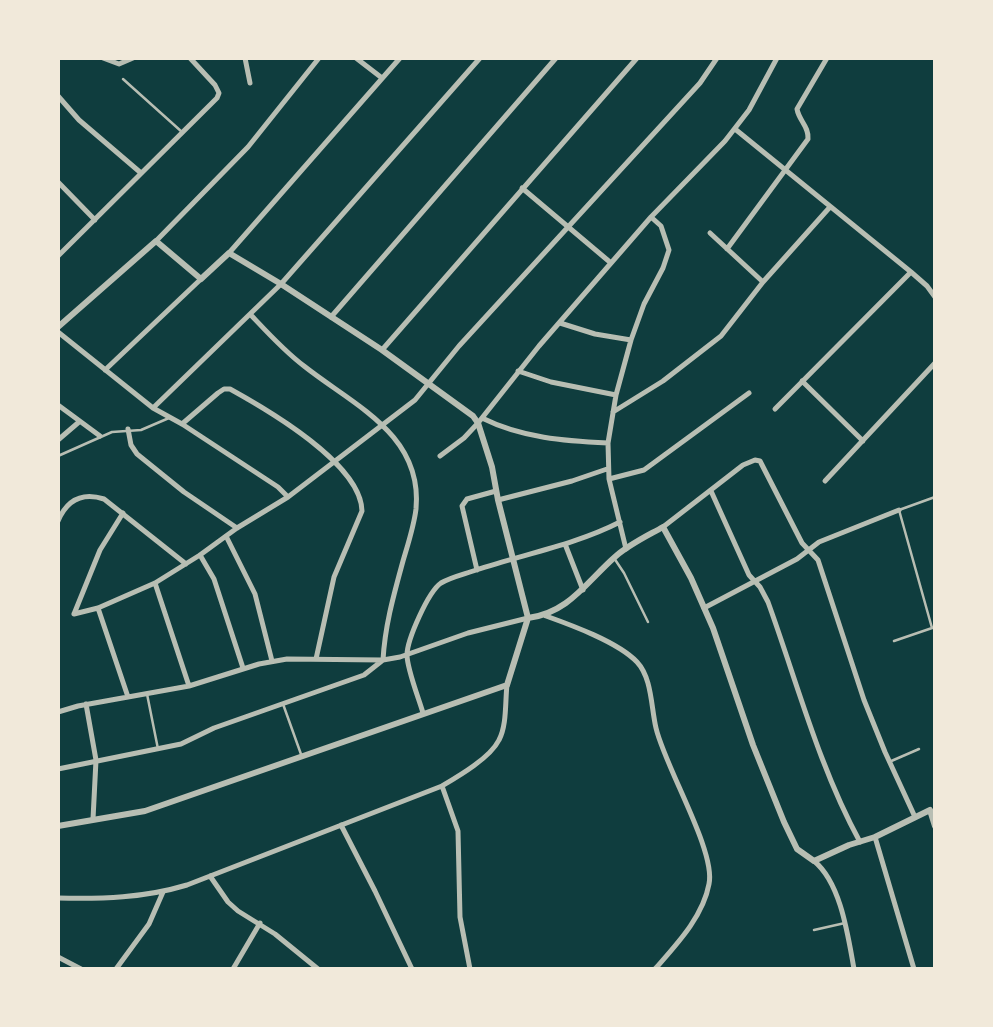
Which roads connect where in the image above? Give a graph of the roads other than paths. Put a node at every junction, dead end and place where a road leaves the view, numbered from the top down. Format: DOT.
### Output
graph roads {
  1 [pos="103,58"];
  2 [pos="133,58"];
  3 [pos="190,58"];
  4 [pos="245,58"];
  5 [pos="319,58"];
  6 [pos="356,58"];
  7 [pos="400,58"];
  8 [pos="480,58"];
  9 [pos="556,58"];
  10 [pos="637,58"];
  11 [pos="717,58"];
  12 [pos="777,58"];
  13 [pos="827,58"];
  14 [pos="382,78"];
  15 [pos="123,79"];
  16 [pos="250,83"];
  17 [pos="58,96"];
  18 [pos="735,129"];
  19 [pos="182,132"];
  20 [pos="785,168"];
  21 [pos="141,173"];
  22 [pos="58,182"];
  23 [pos="522,188"];
  24 [pos="830,207"];
  25 [pos="652,217"];
  26 [pos="95,220"];
  27 [pos="569,228"];
  28 [pos="710,233"];
  29 [pos="156,241"];
  30 [pos="727,249"];
  31 [pos="229,253"];
  32 [pos="58,256"];
  33 [pos="611,263"];
  34 [pos="911,272"];
  35 [pos="201,279"];
  36 [pos="763,282"];
  37 [pos="282,284"];
  38 [pos="935,297"];
  39 [pos="250,314"];
  40 [pos="331,317"];
  41 [pos="560,323"];
  42 [pos="58,329"];
  43 [pos="631,340"];
  44 [pos="382,350"];
  45 [pos="935,363"];
  46 [pos="105,370"];
  47 [pos="518,371"];
  48 [pos="802,381"];
  49 [pos="430,384"];
  50 [pos="749,393"];
  51 [pos="616,395"];
  52 [pos="58,405"];
  53 [pos="153,408"];
  54 [pos="775,409"];
  55 [pos="613,412"];
  56 [pos="169,418"];
  57 [pos="480,420"];
  58 [pos="79,422"];
  59 [pos="182,424"];
  60 [pos="383,425"];
  61 [pos="128,429"];
  62 [pos="100,436"];
  63 [pos="58,440"];
  64 [pos="863,441"];
  65 [pos="608,443"];
  66 [pos="58,456"];
  67 [pos="440,456"];
  68 [pos="335,460"];
  69 [pos="607,469"];
  70 [pos="609,479"];
  71 [pos="825,481"];
  72 [pos="496,491"];
  73 [pos="710,491"];
  74 [pos="288,496"];
  75 [pos="935,497"];
  76 [pos="498,500"];
  77 [pos="899,510"];
  78 [pos="123,513"];
  79 [pos="58,521"];
  80 [pos="620,522"];
  81 [pos="663,527"];
  82 [pos="237,528"];
  83 [pos="226,536"];
  84 [pos="565,544"];
  85 [pos="626,548"];
  86 [pos="808,550"];
  87 [pos="200,555"];
  88 [pos="511,558"];
  89 [pos="614,558"];
  90 [pos="186,564"];
  91 [pos="477,570"];
  92 [pos="756,582"];
  93 [pos="155,583"];
  94 [pos="583,590"];
  95 [pos="98,608"];
  96 [pos="704,608"];
  97 [pos="546,616"];
  98 [pos="528,618"];
  99 [pos="648,622"];
  100 [pos="934,628"];
  101 [pos="894,641"];
  102 [pos="407,655"];
  103 [pos="316,659"];
  104 [pos="383,660"];
  105 [pos="272,661"];
  106 [pos="243,668"];
  107 [pos="507,685"];
  108 [pos="189,686"];
  109 [pos="147,694"];
  110 [pos="128,697"];
  111 [pos="86,704"];
  112 [pos="283,704"];
  113 [pos="58,712"];
  114 [pos="423,713"];
  115 [pos="919,749"];
  116 [pos="159,750"];
  117 [pos="302,757"];
  118 [pos="96,760"];
  119 [pos="889,762"];
  120 [pos="58,769"];
  121 [pos="442,786"];
  122 [pos="933,809"];
  123 [pos="915,817"];
  124 [pos="93,820"];
  125 [pos="341,825"];
  126 [pos="58,826"];
  127 [pos="935,826"];
  128 [pos="875,838"];
  129 [pos="860,842"];
  130 [pos="814,861"];
  131 [pos="210,876"];
  132 [pos="163,892"];
  133 [pos="58,898"];
  134 [pos="845,922"];
  135 [pos="260,923"];
  136 [pos="814,930"];
  137 [pos="58,957"];
  138 [pos="81,969"];
  139 [pos="116,969"];
  140 [pos="233,969"];
  141 [pos="318,969"];
  142 [pos="412,969"];
  143 [pos="470,969"];
  144 [pos="655,969"];
  145 [pos="854,969"];
  146 [pos="914,969"];
  1 -- 2 [label="street"];
  3 -- 19 [label="street"];
  4 -- 16 [label="street"];
  5 -- 29 [label="street"];
  6 -- 14 [label="street"];
  7 -- 14 [label="street"];
  8 -- 37 [label="street"];
  9 -- 40 [label="street"];
  10 -- 23 [label="street"];
  11 -- 27 [label="street"];
  12 -- 18 [label="street"];
  13 -- 20 [label="street"];
  14 -- 31 [label="street"];
  15 -- 19 [label="lane"];
  17 -- 21 [label="street"];
  18 -- 20 [label="street"];
  18 -- 25 [label="street"];
  19 -- 21 [label="street"];
  20 -- 24 [label="street"];
  20 -- 30 [label="street"];
  21 -- 26 [label="street"];
  22 -- 26 [label="street"];
  23 -- 27 [label="street"];
  23 -- 44 [label="street"];
  24 -- 34 [label="street"];
  24 -- 36 [label="street"];
  25 -- 33 [label="street"];
  25 -- 43 [label="street"];
  26 -- 32 [label="street"];
  27 -- 33 [label="street"];
  27 -- 49 [label="street"];
  28 -- 30 [label="street"];
  29 -- 35 [label="street"];
  29 -- 42 [label="street"];
  30 -- 36 [label="street"];
  31 -- 35 [label="street"];
  31 -- 37 [label="street"];
  33 -- 41 [label="street"];
  34 -- 38 [label="street"];
  34 -- 48 [label="street"];
  35 -- 46 [label="street"];
  36 -- 55 [label="street"];
  37 -- 39 [label="street"];
  37 -- 40 [label="street"];
  39 -- 53 [label="street"];
  39 -- 60 [label="street"];
  40 -- 44 [label="street"];
  41 -- 43 [label="street"];
  41 -- 47 [label="street"];
  42 -- 46 [label="street"];
  43 -- 51 [label="street"];
  44 -- 49 [label="street"];
  45 -- 64 [label="street"];
  46 -- 53 [label="street"];
  47 -- 51 [label="street"];
  47 -- 57 [label="street"];
  48 -- 54 [label="street"];
  48 -- 64 [label="street"];
  49 -- 57 [label="street"];
  49 -- 60 [label="street"];
  50 -- 70 [label="street"];
  51 -- 55 [label="street"];
  52 -- 58 [label="street"];
  53 -- 56 [label="street"];
  55 -- 65 [label="street"];
  56 -- 59 [label="street"];
  56 -- 61 [label="lane"];
  57 -- 65 [label="street"];
  57 -- 67 [label="street"];
  57 -- 72 [label="street"];
  58 -- 62 [label="street"];
  58 -- 63 [label="street"];
  59 -- 68 [label="street"];
  59 -- 74 [label="street"];
  60 -- 68 [label="street"];
  60 -- 104 [label="street"];
  61 -- 62 [label="lane"];
  61 -- 82 [label="street"];
  62 -- 66 [label="lane"];
  64 -- 71 [label="street"];
  65 -- 69 [label="street"];
  68 -- 74 [label="street"];
  68 -- 103 [label="street"];
  69 -- 70 [label="street"];
  69 -- 76 [label="street"];
  70 -- 80 [label="street"];
  72 -- 76 [label="street"];
  72 -- 91 [label="street"];
  73 -- 81 [label="street"];
  73 -- 86 [label="street"];
  73 -- 92 [label="street"];
  74 -- 82 [label="street"];
  75 -- 77 [label="lane"];
  76 -- 88 [label="street"];
  77 -- 86 [label="street"];
  77 -- 100 [label="lane"];
  78 -- 79 [label="street"];
  78 -- 90 [label="street"];
  78 -- 95 [label="street"];
  80 -- 84 [label="street"];
  80 -- 85 [label="street"];
  81 -- 85 [label="street"];
  81 -- 96 [label="street"];
  82 -- 83 [label="street"];
  83 -- 87 [label="street"];
  83 -- 105 [label="street"];
  84 -- 88 [label="street"];
  84 -- 94 [label="street"];
  85 -- 89 [label="street"];
  86 -- 92 [label="street"];
  86 -- 119 [label="street"];
  87 -- 90 [label="street"];
  87 -- 106 [label="street"];
  88 -- 91 [label="street"];
  88 -- 98 [label="street"];
  89 -- 94 [label="street"];
  89 -- 99 [label="lane"];
  90 -- 93 [label="street"];
  91 -- 102 [label="street"];
  92 -- 96 [label="street"];
  92 -- 129 [label="street"];
  93 -- 95 [label="street"];
  93 -- 108 [label="street"];
  94 -- 97 [label="street"];
  95 -- 110 [label="street"];
  96 -- 130 [label="street"];
  97 -- 98 [label="street"];
  97 -- 144 [label="street"];
  98 -- 102 [label="street"];
  98 -- 107 [label="street"];
  100 -- 101 [label="lane"];
  102 -- 104 [label="street"];
  102 -- 114 [label="street"];
  103 -- 104 [label="street"];
  103 -- 105 [label="street"];
  104 -- 112 [label="street"];
  105 -- 106 [label="street"];
  106 -- 108 [label="street"];
  107 -- 114 [label="street"];
  107 -- 121 [label="street"];
  108 -- 109 [label="street"];
  109 -- 110 [label="street"];
  109 -- 116 [label="lane"];
  110 -- 111 [label="street"];
  111 -- 113 [label="street"];
  111 -- 118 [label="street"];
  112 -- 116 [label="street"];
  112 -- 117 [label="lane"];
  114 -- 117 [label="street"];
  115 -- 119 [label="lane"];
  116 -- 118 [label="street"];
  117 -- 124 [label="street"];
  118 -- 120 [label="street"];
  118 -- 124 [label="street"];
  119 -- 123 [label="street"];
  121 -- 125 [label="street"];
  121 -- 143 [label="street"];
  122 -- 123 [label="street"];
  122 -- 127 [label="street"];
  123 -- 128 [label="street"];
  124 -- 126 [label="street"];
  125 -- 131 [label="street"];
  125 -- 142 [label="street"];
  128 -- 129 [label="street"];
  128 -- 146 [label="street"];
  129 -- 130 [label="street"];
  130 -- 134 [label="street"];
  131 -- 132 [label="street"];
  131 -- 135 [label="street"];
  132 -- 133 [label="street"];
  132 -- 139 [label="street"];
  134 -- 136 [label="lane"];
  134 -- 145 [label="street"];
  135 -- 140 [label="street"];
  135 -- 141 [label="street"];
  137 -- 138 [label="street"];
}
